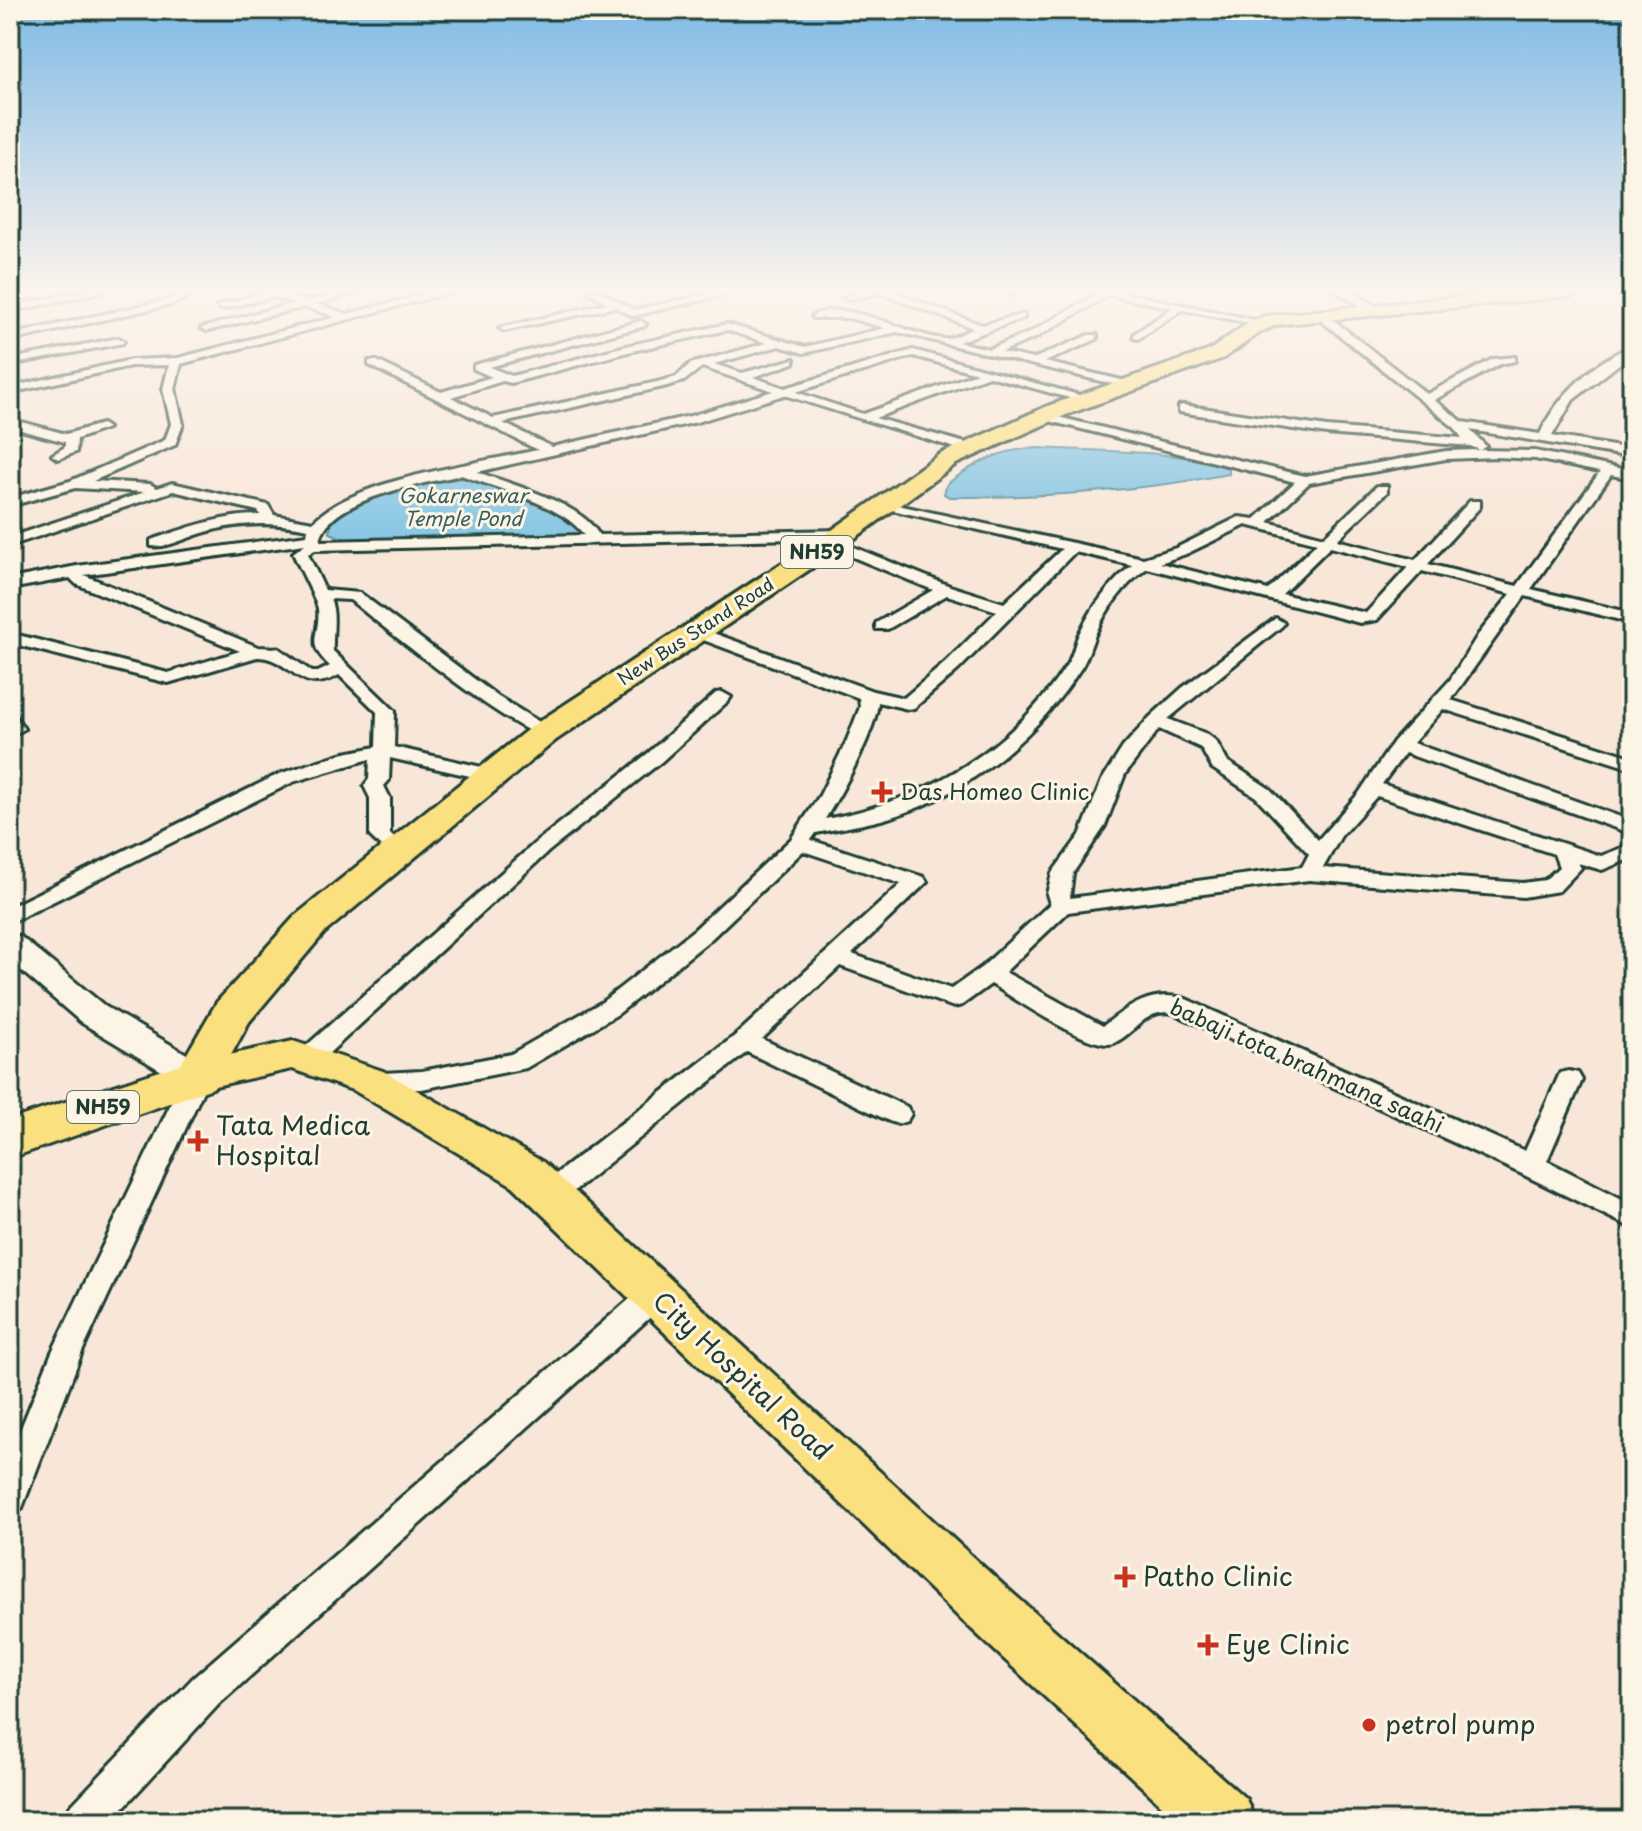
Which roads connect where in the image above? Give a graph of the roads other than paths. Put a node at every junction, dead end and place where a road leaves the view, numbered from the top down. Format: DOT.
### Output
graph roads {
  1 [pos="71,376"];
  2 [pos="174,376"];
  3 [pos="401,376"];
  4 [pos="526,376"];
  5 [pos="683,376"];
  6 [pos="736,376"];
  7 [pos="745,376"];
  8 [pos="834,376"];
  9 [pos="978,376"];
  10 [pos="1001,376"];
  11 [pos="1093,376"];
  12 [pos="1149,376"];
  13 [pos="1398,376"];
  14 [pos="1469,376"];
  15 [pos="1595,376"];
  16 [pos="503,377"];
  17 [pos="740,378"];
  18 [pos="1126,384"];
  19 [pos="10,390"];
  20 [pos="782,392"];
  21 [pos="442,396"];
  22 [pos="1088,399"];
  23 [pos="1427,399"];
  24 [pos="1183,409"];
  25 [pos="1045,416"];
  26 [pos="863,418"];
  27 [pos="492,422"];
  28 [pos="10,423"];
  29 [pos="1459,425"];
  30 [pos="102,428"];
  31 [pos="65,438"];
  32 [pos="1545,438"];
  33 [pos="1472,442"];
  34 [pos="968,448"];
  35 [pos="550,451"];
  36 [pos="1496,453"];
  37 [pos="1632,453"];
  38 [pos="58,455"];
  39 [pos="1608,470"];
  40 [pos="462,471"];
  41 [pos="1632,475"];
  42 [pos="1305,480"];
  43 [pos="75,484"];
  44 [pos="172,487"];
  45 [pos="1382,489"];
  46 [pos="10,502"];
  47 [pos="884,504"];
  48 [pos="1475,504"];
  49 [pos="268,517"];
  50 [pos="1258,524"];
  51 [pos="314,537"];
  52 [pos="837,538"];
  53 [pos="594,540"];
  54 [pos="10,542"];
  55 [pos="1329,542"];
  56 [pos="156,543"];
  57 [pos="1072,547"];
  58 [pos="1144,563"];
  59 [pos="1417,563"];
  60 [pos="77,571"];
  61 [pos="10,584"];
  62 [pos="945,589"];
  63 [pos="1521,592"];
  64 [pos="317,594"];
  65 [pos="1273,594"];
  66 [pos="1007,609"];
  67 [pos="1632,618"];
  68 [pos="1276,623"];
  69 [pos="882,626"];
  70 [pos="696,632"];
  71 [pos="10,638"];
  72 [pos="256,652"];
  73 [pos="341,667"];
  74 [pos="868,695"];
  75 [pos="722,697"];
  76 [pos="1440,702"];
  77 [pos="10,721"];
  78 [pos="1156,721"];
  79 [pos="10,731"];
  80 [pos="544,733"];
  81 [pos="1401,745"];
  82 [pos="385,751"];
  83 [pos="1632,763"];
  84 [pos="492,775"];
  85 [pos="1370,787"];
  86 [pos="1632,828"];
  87 [pos="804,836"];
  88 [pos="1563,850"];
  89 [pos="1632,850"];
  90 [pos="398,852"];
  91 [pos="1320,853"];
  92 [pos="1309,873"];
  93 [pos="1061,906"];
  94 [pos="10,916"];
  95 [pos="10,944"];
  96 [pos="838,957"];
  97 [pos="990,973"];
  98 [pos="745,1041"];
  99 [pos="306,1060"];
  100 [pos="197,1076"];
  101 [pos="1569,1080"];
  102 [pos="369,1081"];
  103 [pos="898,1114"];
  104 [pos="10,1139"];
  105 [pos="1532,1166"];
  106 [pos="549,1195"];
  107 [pos="1632,1217"];
  108 [pos="656,1294"];
  109 [pos="10,1496"];
  110 [pos="84,1821"];
  111 [pos="1224,1821"];
  1 -- 19 [label="street"];
  2 -- 43 [label="street"];
  3 -- 21 [label="street"];
  4 -- 16 [label="street"];
  5 -- 27 [label="street"];
  6 -- 17 [label="street"];
  7 -- 17 [label="street"];
  8 -- 20 [label="street"];
  9 -- 26 [label="street"];
  10 -- 22 [label="street"];
  11 -- 18 [label="street"];
  12 -- 18 [label="highway, New Bus Stand Road / NH59"];
  13 -- 23 [label="street"];
  14 -- 23 [label="street"];
  15 -- 32 [label="street"];
  16 -- 21 [label="street"];
  17 -- 20 [label="street"];
  18 -- 22 [label="highway, New Bus Stand Road / NH59"];
  20 -- 26 [label="street"];
  20 -- 35 [label="street"];
  21 -- 27 [label="street"];
  22 -- 25 [label="highway, New Bus Stand Road / NH59"];
  23 -- 29 [label="street"];
  24 -- 33 [label="street"];
  25 -- 34 [label="highway, New Bus Stand Road / NH59"];
  25 -- 42 [label="street"];
  26 -- 34 [label="street"];
  27 -- 35 [label="street"];
  28 -- 31 [label="street"];
  29 -- 32 [label="street"];
  29 -- 33 [label="street"];
  30 -- 31 [label="street"];
  31 -- 38 [label="street"];
  32 -- 37 [label="street"];
  33 -- 36 [label="street"];
  34 -- 47 [label="highway, New Bus Stand Road / NH59"];
  35 -- 40 [label="street"];
  36 -- 39 [label="street"];
  36 -- 42 [label="street"];
  39 -- 41 [label="street"];
  39 -- 63 [label="street"];
  40 -- 51 [label="street"];
  40 -- 53 [label="street"];
  42 -- 50 [label="street"];
  43 -- 44 [label="street"];
  43 -- 46 [label="street"];
  44 -- 49 [label="street"];
  44 -- 54 [label="street"];
  45 -- 55 [label="street"];
  47 -- 52 [label="highway, New Bus Stand Road / NH59"];
  47 -- 57 [label="street"];
  48 -- 59 [label="street"];
  49 -- 51 [label="street"];
  49 -- 56 [label="street"];
  50 -- 55 [label="street"];
  50 -- 58 [label="street"];
  51 -- 53 [label="street"];
  51 -- 60 [label="street"];
  51 -- 64 [label="street"];
  52 -- 53 [label="street"];
  52 -- 62 [label="street"];
  52 -- 70 [label="highway, New Bus Stand Road / NH59"];
  55 -- 59 [label="street"];
  55 -- 65 [label="street"];
  57 -- 58 [label="street"];
  57 -- 66 [label="street"];
  58 -- 65 [label="street"];
  58 -- 87 [label="street"];
  59 -- 63 [label="street"];
  59 -- 65 [label="street"];
  60 -- 61 [label="street"];
  60 -- 72 [label="street"];
  62 -- 66 [label="street"];
  62 -- 69 [label="street"];
  63 -- 67 [label="street"];
  63 -- 76 [label="street"];
  64 -- 73 [label="street"];
  64 -- 80 [label="street"];
  66 -- 74 [label="street"];
  68 -- 78 [label="street"];
  70 -- 74 [label="street"];
  70 -- 80 [label="highway, New Bus Stand Road / NH59"];
  71 -- 72 [label="street"];
  72 -- 73 [label="street"];
  73 -- 82 [label="street"];
  74 -- 87 [label="street"];
  75 -- 99 [label="street"];
  76 -- 81 [label="street"];
  76 -- 83 [label="street"];
  77 -- 79 [label="street"];
  78 -- 91 [label="street"];
  78 -- 93 [label="street"];
  80 -- 84 [label="highway, New Bus Stand Road / NH59"];
  81 -- 85 [label="street"];
  81 -- 86 [label="street"];
  82 -- 84 [label="street"];
  82 -- 90 [label="street"];
  82 -- 94 [label="street"];
  84 -- 90 [label="highway, New Bus Stand Road / NH59"];
  85 -- 88 [label="street"];
  85 -- 91 [label="street"];
  87 -- 96 [label="street"];
  87 -- 102 [label="street"];
  88 -- 89 [label="street"];
  88 -- 92 [label="street"];
  90 -- 100 [label="highway, New Bus Stand Road / NH59"];
  91 -- 92 [label="street"];
  92 -- 93 [label="street"];
  93 -- 97 [label="street"];
  95 -- 100 [label="street"];
  96 -- 97 [label="street"];
  96 -- 98 [label="street"];
  97 -- 105 [label="street, babaji tota brahmana saahi"];
  98 -- 103 [label="street"];
  98 -- 106 [label="street"];
  99 -- 100 [label="main road, City Hospital Road"];
  99 -- 102 [label="main road, City Hospital Road"];
  100 -- 104 [label="highway, NH59"];
  100 -- 109 [label="street"];
  101 -- 105 [label="street"];
  102 -- 106 [label="main road, City Hospital Road"];
  105 -- 107 [label="street, babaji tota brahmana saahi"];
  106 -- 108 [label="main road, City Hospital Road"];
  108 -- 110 [label="street"];
  108 -- 111 [label="main road, City Hospital Road"];
}
